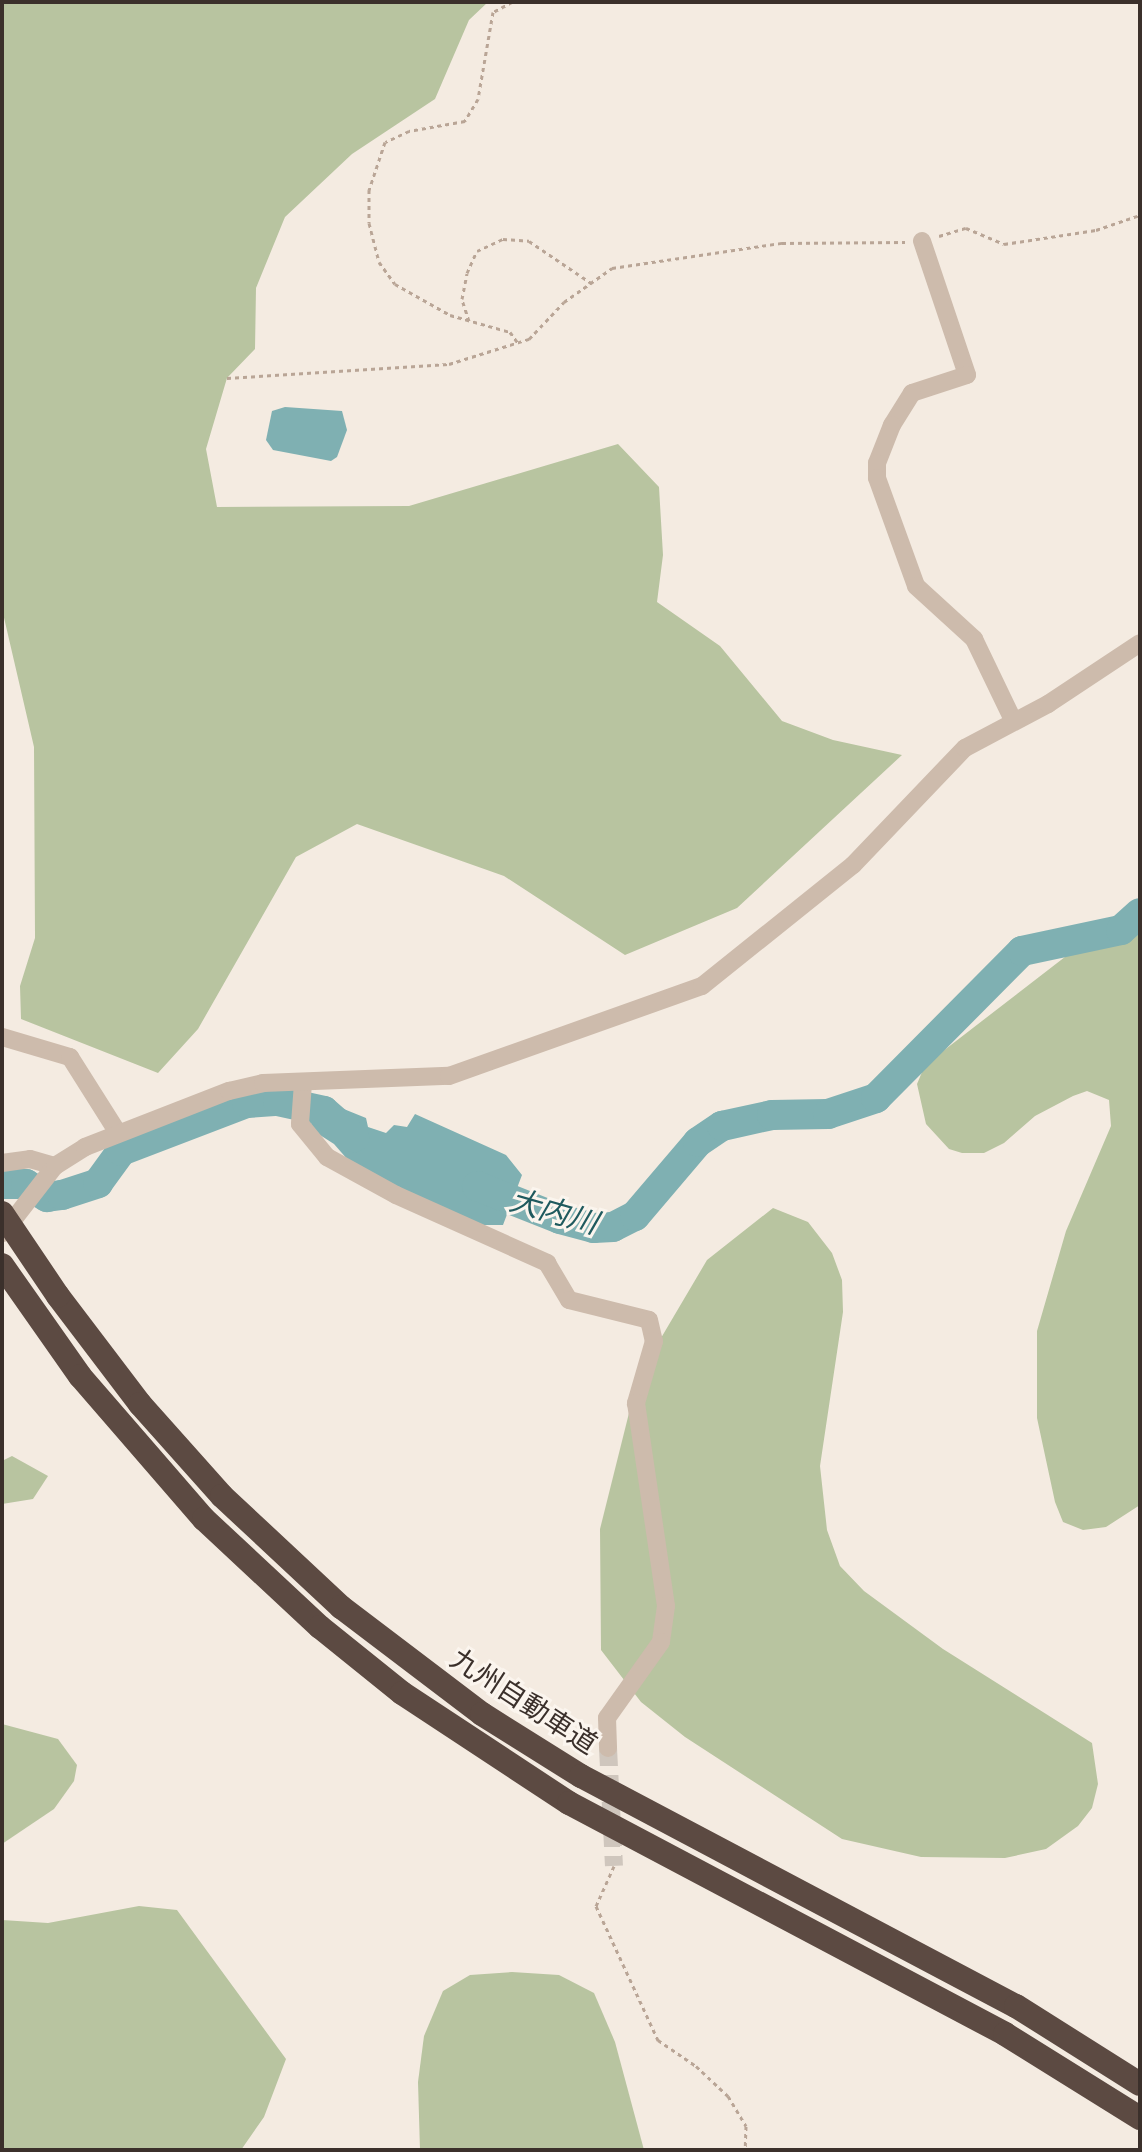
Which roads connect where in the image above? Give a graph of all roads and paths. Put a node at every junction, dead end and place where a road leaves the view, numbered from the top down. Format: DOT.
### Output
graph roads {
  1 [pos="512,2"];
  2 [pos="1140,215"];
  3 [pos="922,241"];
  4 [pos="591,283"];
  5 [pos="469,321"];
  6 [pos="518,343"];
  7 [pos="227,378"];
  8 [pos="1140,643"];
  9 [pos="1013,720"];
  10 [pos="2,1037"];
  11 [pos="303,1083"];
  12 [pos="118,1133"];
  13 [pos="2,1163"];
  14 [pos="55,1166"];
  15 [pos="2,1213"];
  16 [pos="2,1234"];
  17 [pos="2,1265"];
  18 [pos="608,1748"];
  19 [pos="614,1866"];
  20 [pos="1140,2084"];
  21 [pos="1140,2118"];
  22 [pos="745,2150"];
  1 -- 5 [label="path"];
  2 -- 3 [label="path"];
  3 -- 4 [label="path"];
  3 -- 9 [label="street"];
  4 -- 5 [label="path"];
  4 -- 6 [label="path"];
  5 -- 6 [label="path"];
  6 -- 7 [label="path"];
  8 -- 9 [label="street"];
  9 -- 11 [label="street"];
  10 -- 12 [label="street"];
  11 -- 12 [label="street"];
  11 -- 18 [label="street"];
  12 -- 14 [label="street"];
  13 -- 14 [label="street"];
  14 -- 16 [label="street"];
  15 -- 20 [label="highway, 九州自動車道, bridge"];
  17 -- 21 [label="highway"];
  19 -- 22 [label="path"];
}
